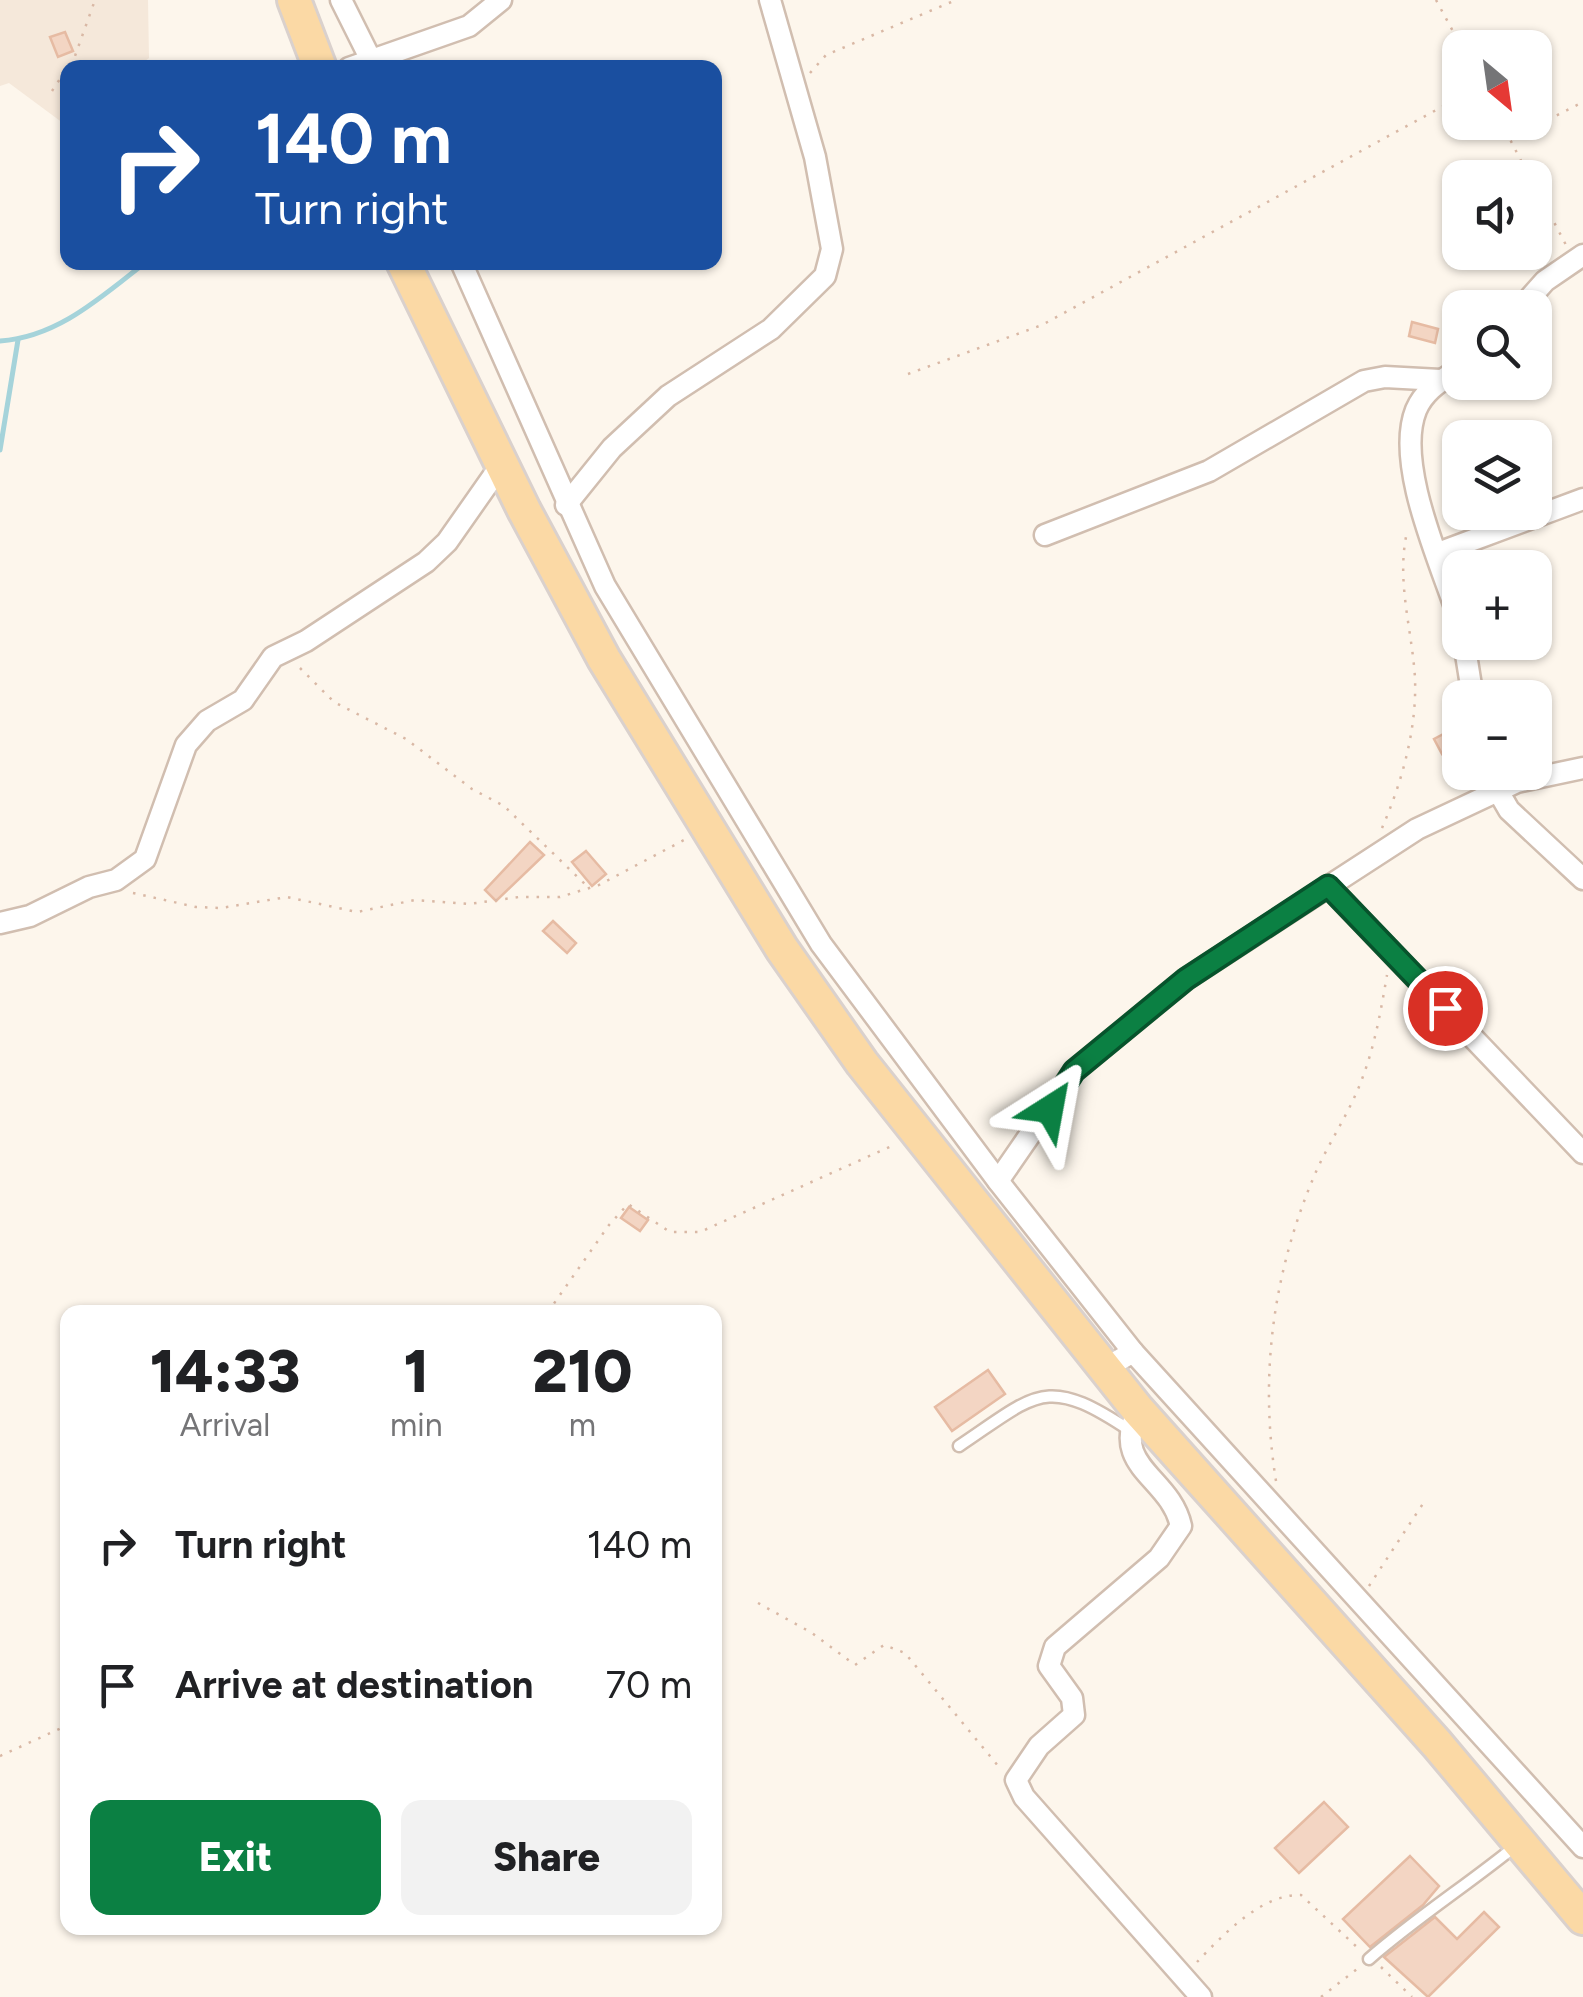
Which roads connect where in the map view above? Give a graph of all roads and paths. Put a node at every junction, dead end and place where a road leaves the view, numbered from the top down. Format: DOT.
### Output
graph roads {
  1 [pos="95,0"];
  2 [pos="294,0"];
  3 [pos="342,0"];
  4 [pos="501,0"];
  5 [pos="770,0"];
  6 [pos="956,0"];
  7 [pos="1436,0"];
  8 [pos="1452,30"];
  9 [pos="72,60"];
  10 [pos="317,60"];
  11 [pos="372,60"];
  12 [pos="384,60"];
  13 [pos="60,79"];
  14 [pos="796,90"];
  15 [pos="52,92"];
  16 [pos="1583,102"];
  17 [pos="1442,107"];
  18 [pos="1552,118"];
  19 [pos="1510,140"];
  20 [pos="1521,160"];
  21 [pos="1552,214"];
  22 [pos="1578,257"];
  23 [pos="407,270"];
  24 [pos="464,270"];
  25 [pos="1538,290"];
  26 [pos="908,374"];
  27 [pos="1440,380"];
  28 [pos="501,466"];
  29 [pos="1583,498"];
  30 [pos="566,505"];
  31 [pos="1407,531"];
  32 [pos="1045,534"];
  33 [pos="1438,553"];
  34 [pos="1442,566"];
  35 [pos="282,652"];
  36 [pos="1583,768"];
  37 [pos="1552,772"];
  38 [pos="1477,790"];
  39 [pos="1497,790"];
  40 [pos="709,830"];
  41 [pos="1370,857"];
  42 [pos="1583,879"];
  43 [pos="116,880"];
  44 [pos="1328,886"];
  45 [pos="590,889"];
  46 [pos="0,923"];
  47 [pos="1392,952"];
  48 [pos="918,1136"];
  49 [pos="1583,1153"];
  50 [pos="998,1182"];
  51 [pos="553,1305"];
  52 [pos="1133,1352"];
  53 [pos="1104,1369"];
  54 [pos="1134,1420"];
  55 [pos="959,1446"];
  56 [pos="1426,1499"];
  57 [pos="1281,1512"];
  58 [pos="1362,1601"];
  59 [pos="758,1603"];
  60 [pos="60,1730"];
  61 [pos="0,1756"];
  62 [pos="1002,1772"];
  63 [pos="1519,1844"];
  64 [pos="1583,1847"];
  65 [pos="1583,1918"];
  66 [pos="1369,1958"];
  67 [pos="1183,1976"];
  68 [pos="1202,1997"];
  69 [pos="1321,1997"];
  70 [pos="1412,1997"];
  1 -- 9 [label="path"];
  2 -- 10 [label="main road"];
  3 -- 11 [label="street"];
  4 -- 12 [label="street"];
  5 -- 14 [label="street"];
  6 -- 14 [label="path"];
  7 -- 8 [label="path"];
  13 -- 15 [label="path"];
  14 -- 30 [label="street"];
  16 -- 18 [label="path"];
  17 -- 26 [label="path"];
  19 -- 20 [label="path"];
  21 -- 22 [label="path"];
  22 -- 25 [label="street"];
  23 -- 28 [label="main road"];
  24 -- 30 [label="street"];
  27 -- 32 [label="street"];
  27 -- 33 [label="street"];
  28 -- 35 [label="street"];
  28 -- 40 [label="main road"];
  29 -- 33 [label="street"];
  30 -- 50 [label="street"];
  31 -- 41 [label="path"];
  33 -- 34 [label="street"];
  35 -- 43 [label="street"];
  35 -- 45 [label="path"];
  36 -- 37 [label="street"];
  38 -- 41 [label="street"];
  39 -- 42 [label="street"];
  40 -- 45 [label="path"];
  40 -- 48 [label="main road"];
  41 -- 44 [label="street"];
  43 -- 45 [label="path"];
  43 -- 46 [label="street"];
  44 -- 47 [label="street"];
  44 -- 50 [label="street"];
  47 -- 49 [label="street"];
  47 -- 57 [label="path"];
  48 -- 51 [label="path"];
  48 -- 53 [label="main road"];
  50 -- 52 [label="street"];
  52 -- 53 [label="street"];
  52 -- 57 [label="street"];
  53 -- 54 [label="main road"];
  54 -- 55 [label="lane"];
  54 -- 63 [label="main road"];
  54 -- 67 [label="street"];
  56 -- 58 [label="path"];
  57 -- 58 [label="street"];
  58 -- 64 [label="street"];
  59 -- 62 [label="path"];
  60 -- 61 [label="path"];
  63 -- 65 [label="main road"];
  63 -- 66 [label="lane"];
  66 -- 67 [label="path"];
  66 -- 69 [label="path"];
  66 -- 70 [label="path"];
  67 -- 68 [label="street"];
}
